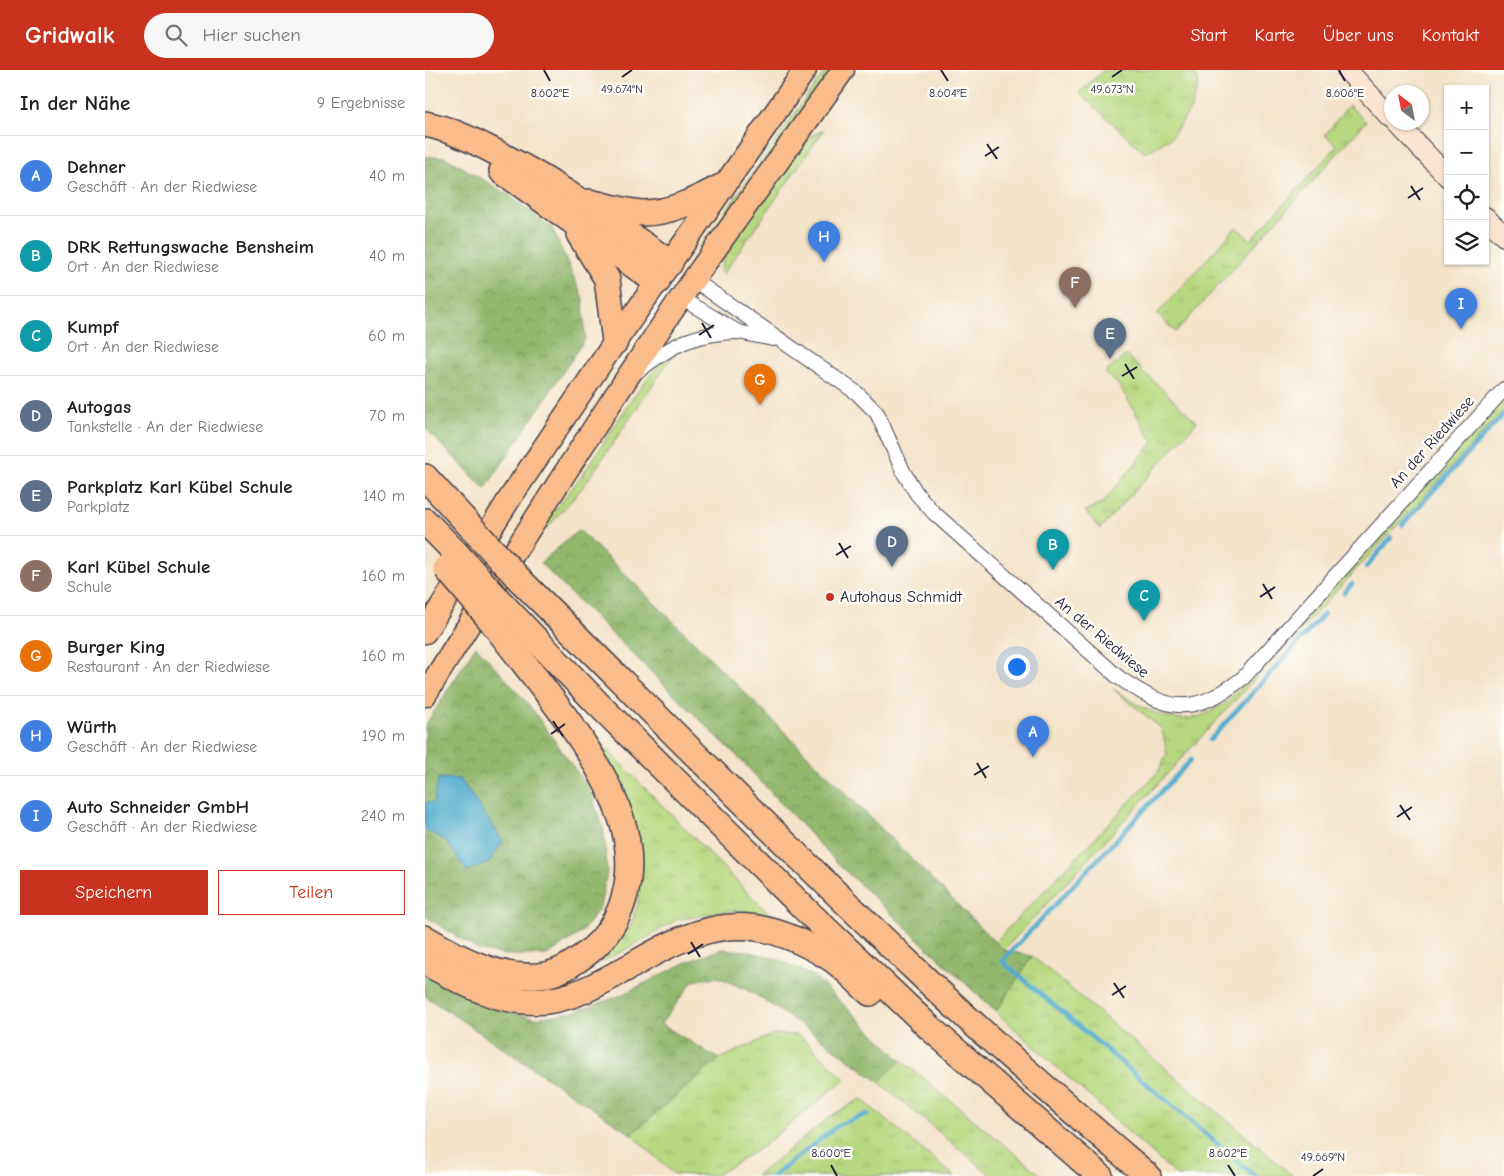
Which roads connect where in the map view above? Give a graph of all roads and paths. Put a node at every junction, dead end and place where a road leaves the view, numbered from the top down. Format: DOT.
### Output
graph roads {
  1 [pos="805,70"];
  2 [pos="843,70"];
  3 [pos="1347,70"];
  4 [pos="1384,110"];
  5 [pos="425,124"];
  6 [pos="1404,130"];
  7 [pos="425,139"];
  8 [pos="1446,175"];
  9 [pos="721,187"];
  10 [pos="573,209"];
  11 [pos="1488,220"];
  12 [pos="1504,236"];
  13 [pos="664,272"];
  14 [pos="694,280"];
  15 [pos="681,298"];
  16 [pos="738,332"];
  17 [pos="779,340"];
  18 [pos="615,342"];
  19 [pos="627,379"];
  20 [pos="1504,389"];
  21 [pos="425,477"];
  22 [pos="425,521"];
  23 [pos="425,543"];
  24 [pos="451,560"];
  25 [pos="498,614"];
  26 [pos="425,632"];
  27 [pos="425,695"];
  28 [pos="425,938"];
  29 [pos="425,962"];
  30 [pos="931,1029"];
  31 [pos="1100,1176"];
  32 [pos="1148,1176"];
  1 -- 9 [label="main road"];
  2 -- 14 [label="main road"];
  3 -- 4 [label="street"];
  5 -- 10 [label="highway"];
  6 -- 8 [label="street"];
  7 -- 10 [label="highway"];
  9 -- 10 [label="highway"];
  9 -- 13 [label="main road"];
  10 -- 13 [label="highway"];
  10 -- 18 [label="highway"];
  11 -- 12 [label="street"];
  13 -- 14 [label="main road"];
  13 -- 15 [label="main road"];
  13 -- 18 [label="main road"];
  14 -- 15 [label="main road"];
  14 -- 17 [label="street, An der Riedwiese"];
  15 -- 16 [label="street, An der Riedwiese"];
  15 -- 19 [label="main road"];
  16 -- 17 [label="street, An der Riedwiese"];
  16 -- 19 [label="street, An der Riedwiese"];
  17 -- 20 [label="street, An der Riedwiese"];
  18 -- 26 [label="main road"];
  19 -- 27 [label="main road"];
  21 -- 32 [label="highway, bridge"];
  22 -- 24 [label="highway"];
  23 -- 24 [label="highway"];
  24 -- 25 [label="highway, bridge"];
  25 -- 28 [label="highway"];
  25 -- 30 [label="highway"];
  29 -- 30 [label="highway"];
  30 -- 31 [label="highway"];
}
